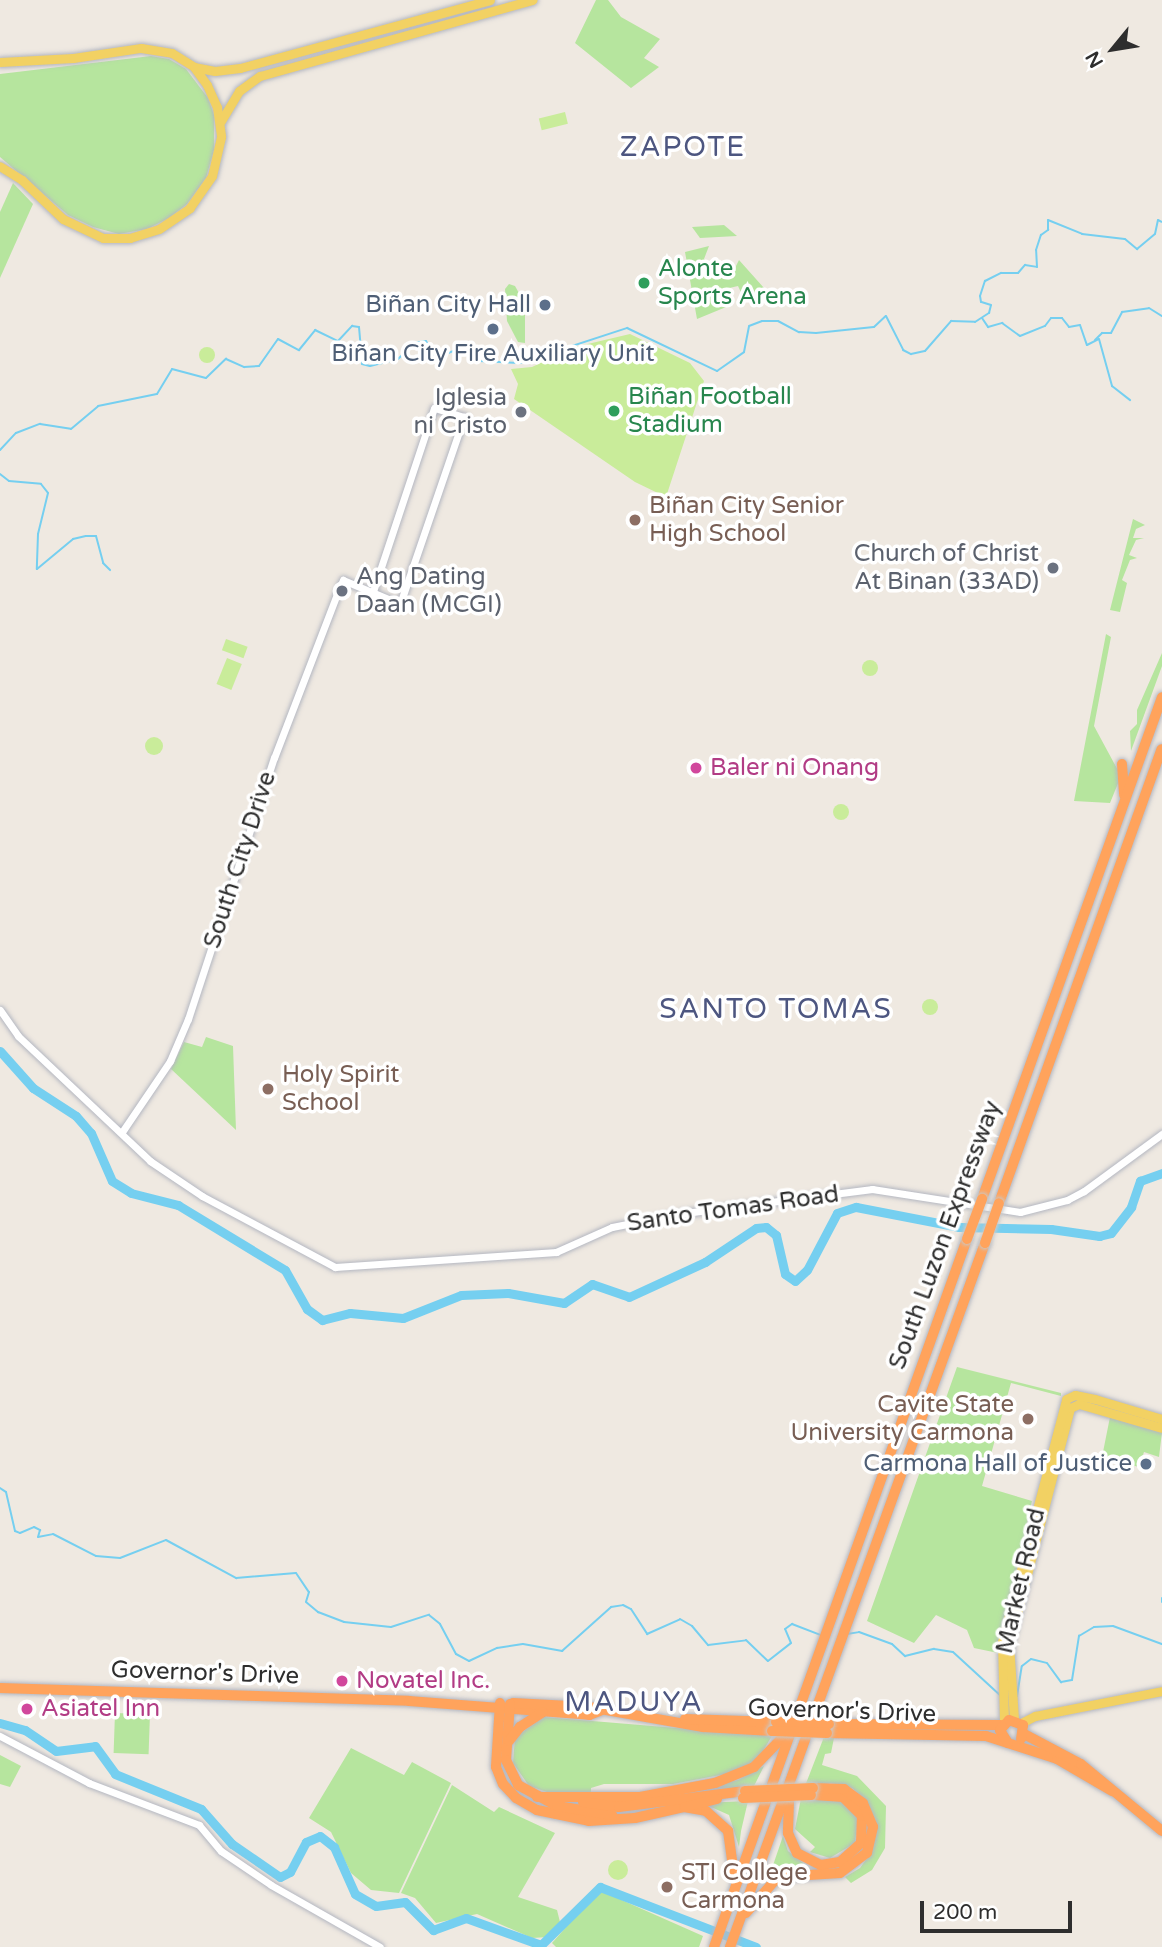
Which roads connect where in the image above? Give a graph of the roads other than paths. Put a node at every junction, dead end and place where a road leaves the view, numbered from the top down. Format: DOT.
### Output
graph roads {
  1 [pos="490,0"];
  2 [pos="533,0"];
  3 [pos="0,62"];
  4 [pos="194,67"];
  5 [pos="240,68"];
  6 [pos="249,82"];
  7 [pos="221,121"];
  8 [pos="0,166"];
  9 [pos="373,591"];
  10 [pos="1162,697"];
  11 [pos="1162,748"];
  12 [pos="1122,764"];
  13 [pos="1122,808"];
  14 [pos="0,1010"];
  15 [pos="122,1132"];
  16 [pos="1162,1134"];
  17 [pos="1162,1419"];
  18 [pos="1162,1428"];
  19 [pos="1047,1483"];
  20 [pos="0,1688"];
  21 [pos="1162,1691"];
  22 [pos="409,1701"];
  23 [pos="505,1706"];
  24 [pos="475,1707"];
  25 [pos="600,1711"];
  26 [pos="544,1712"];
  27 [pos="1010,1718"];
  28 [pos="828,1728"];
  29 [pos="788,1731"];
  30 [pos="1024,1734"];
  31 [pos="497,1735"];
  32 [pos="0,1736"];
  33 [pos="1011,1743"];
  34 [pos="507,1748"];
  35 [pos="793,1774"];
  36 [pos="1112,1791"];
  37 [pos="812,1792"];
  38 [pos="744,1795"];
  39 [pos="537,1797"];
  40 [pos="568,1797"];
  41 [pos="666,1802"];
  42 [pos="684,1807"];
  43 [pos="1162,1831"];
  44 [pos="732,1892"];
  45 [pos="739,1922"];
  46 [pos="714,1946"];
  47 [pos="380,1947"];
  48 [pos="730,1947"];
  1 -- 5 [label="main road"];
  2 -- 6 [label="main road"];
  3 -- 4 [label="main road"];
  4 -- 5 [label="main road"];
  4 -- 7 [label="main road"];
  5 -- 6 [label="main road"];
  6 -- 7 [label="main road"];
  7 -- 8 [label="main road"];
  9 -- 9 [label="street"];
  9 -- 15 [label="street, South City Drive"];
  10 -- 13 [label="highway, South Luzon Expressway"];
  11 -- 35 [label="highway, South Luzon Expressway, bridge"];
  12 -- 13 [label="highway"];
  13 -- 29 [label="highway, South Luzon Expressway, bridge"];
  14 -- 15 [label="street, Santo Tomas Road"];
  15 -- 16 [label="street, Santo Tomas Road"];
  17 -- 19 [label="main road"];
  18 -- 19 [label="main road"];
  19 -- 27 [label="main road, Market Road"];
  20 -- 22 [label="highway, Governor's Drive"];
  21 -- 27 [label="main road"];
  22 -- 23 [label="highway, Governor's Drive"];
  22 -- 24 [label="highway, Governor's Drive"];
  23 -- 24 [label="highway, Governor's Drive"];
  23 -- 25 [label="highway, Governor's Drive"];
  23 -- 26 [label="highway, Governor's Drive"];
  23 -- 31 [label="highway"];
  23 -- 34 [label="highway"];
  24 -- 31 [label="highway"];
  25 -- 26 [label="highway, Governor's Drive"];
  25 -- 28 [label="highway, Governor's Drive, bridge"];
  26 -- 34 [label="highway"];
  27 -- 28 [label="highway, Governor's Drive"];
  27 -- 30 [label="highway"];
  27 -- 33 [label="highway"];
  28 -- 33 [label="highway, Governor's Drive"];
  29 -- 40 [label="highway"];
  29 -- 44 [label="highway, South Luzon Expressway"];
  30 -- 33 [label="highway"];
  30 -- 36 [label="highway, Governor's Drive"];
  31 -- 42 [label="highway"];
  32 -- 47 [label="street"];
  33 -- 36 [label="highway, Governor's Drive"];
  34 -- 39 [label="highway"];
  35 -- 37 [label="highway"];
  35 -- 45 [label="highway, South Luzon Expressway"];
  36 -- 43 [label="highway, Governor's Drive"];
  37 -- 38 [label="highway, bridge"];
  37 -- 45 [label="highway"];
  38 -- 41 [label="highway"];
  38 -- 42 [label="highway"];
  39 -- 40 [label="highway"];
  39 -- 41 [label="highway"];
  40 -- 41 [label="highway"];
  42 -- 44 [label="highway"];
  44 -- 46 [label="highway, South Luzon Expressway"];
  45 -- 48 [label="highway, South Luzon Expressway"];
}
